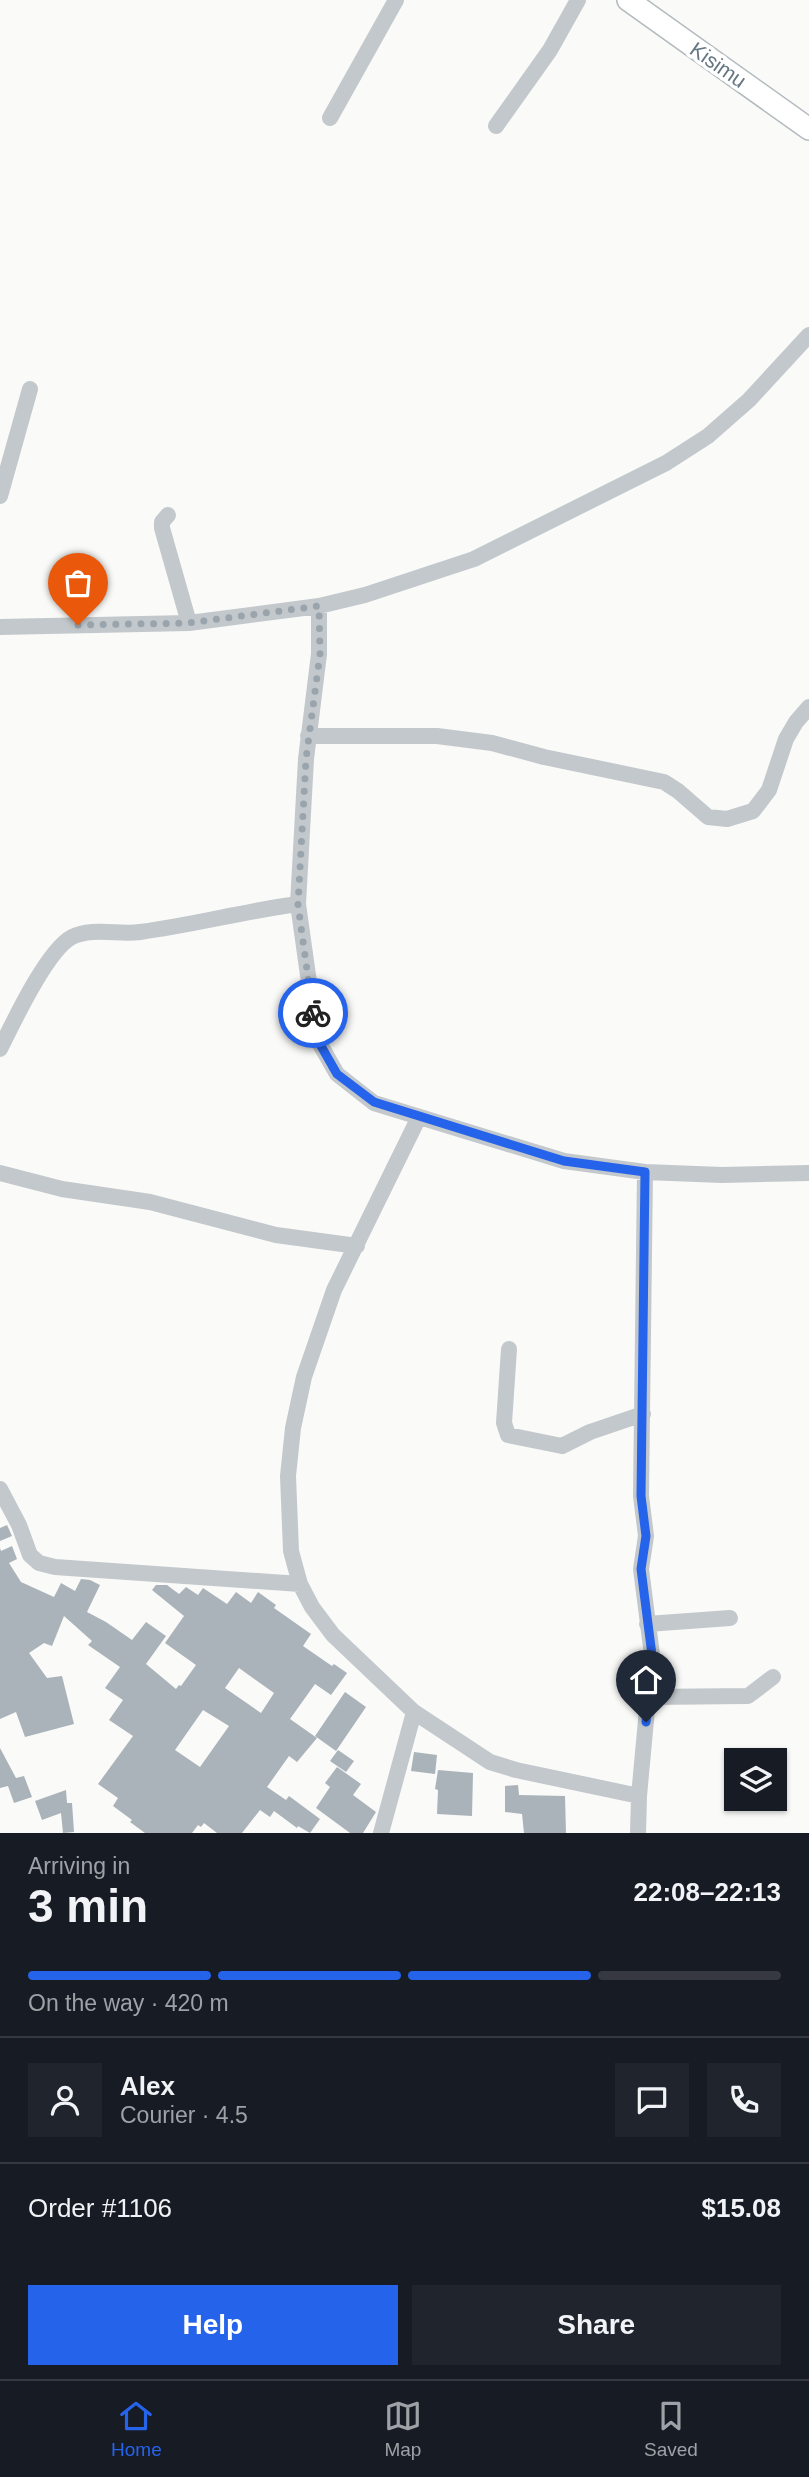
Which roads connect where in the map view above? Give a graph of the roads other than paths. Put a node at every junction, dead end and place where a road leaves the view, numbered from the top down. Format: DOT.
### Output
graph roads {
  1 [pos="396,0"];
  2 [pos="578,0"];
  3 [pos="628,0"];
  4 [pos="330,118"];
  5 [pos="496,126"];
  6 [pos="809,129"];
  7 [pos="809,335"];
  8 [pos="30,389"];
  9 [pos="0,496"];
  10 [pos="168,516"];
  11 [pos="319,606"];
  12 [pos="188,623"];
  13 [pos="0,627"];
  14 [pos="809,707"];
  15 [pos="309,736"];
  16 [pos="298,905"];
  17 [pos="0,1049"];
  18 [pos="419,1117"];
  19 [pos="645,1172"];
  20 [pos="0,1173"];
  21 [pos="809,1173"];
  22 [pos="357,1246"];
  23 [pos="509,1349"];
  24 [pos="643,1414"];
  25 [pos="0,1489"];
  26 [pos="300,1584"];
  27 [pos="730,1618"];
  28 [pos="647,1624"];
  29 [pos="773,1677"];
  30 [pos="648,1697"];
  31 [pos="414,1712"];
  32 [pos="639,1796"];
  33 [pos="381,1833"];
  34 [pos="638,1833"];
  1 -- 4 [label="street"];
  2 -- 5 [label="street"];
  3 -- 6 [label="street, Kisimu"];
  7 -- 11 [label="street"];
  8 -- 9 [label="street"];
  10 -- 12 [label="street"];
  11 -- 12 [label="street"];
  11 -- 15 [label="street"];
  12 -- 13 [label="street"];
  14 -- 15 [label="street"];
  15 -- 16 [label="street"];
  16 -- 17 [label="street"];
  16 -- 18 [label="street"];
  18 -- 19 [label="street"];
  18 -- 22 [label="street"];
  19 -- 21 [label="street"];
  19 -- 24 [label="street"];
  20 -- 22 [label="street"];
  22 -- 26 [label="street"];
  23 -- 24 [label="street"];
  24 -- 28 [label="street"];
  25 -- 26 [label="street"];
  26 -- 31 [label="street"];
  27 -- 28 [label="street"];
  28 -- 30 [label="street"];
  29 -- 30 [label="street"];
  30 -- 32 [label="street"];
  31 -- 32 [label="street"];
  31 -- 33 [label="street"];
  32 -- 34 [label="street"];
}
